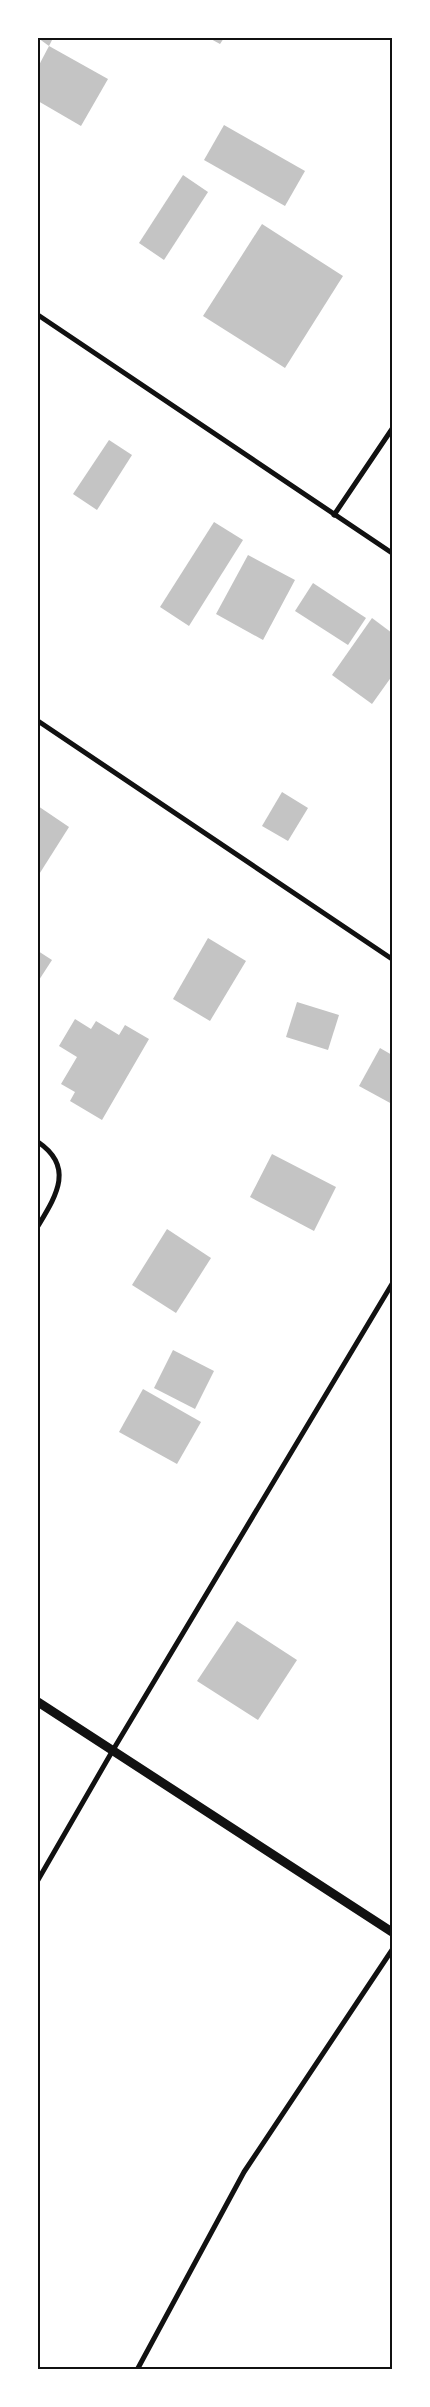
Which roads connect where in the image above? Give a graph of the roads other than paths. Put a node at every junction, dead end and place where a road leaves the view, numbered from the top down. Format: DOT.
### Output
graph roads {
  1 [pos="38,315"];
  2 [pos="392,429"];
  3 [pos="334,515"];
  4 [pos="392,553"];
  5 [pos="38,721"];
  6 [pos="392,958"];
  7 [pos="38,1142"];
  8 [pos="38,1226"];
  9 [pos="392,1284"];
  10 [pos="38,1702"];
  11 [pos="113,1750"];
  12 [pos="38,1880"];
  13 [pos="392,1932"];
  14 [pos="392,1950"];
  15 [pos="137,2370"];
  1 -- 3 [label="street"];
  2 -- 3 [label="street"];
  3 -- 4 [label="street"];
  5 -- 6 [label="street"];
  7 -- 8 [label="street"];
  9 -- 11 [label="street"];
  10 -- 11 [label="street"];
  11 -- 12 [label="street"];
  11 -- 13 [label="street"];
  14 -- 15 [label="street"];
}
